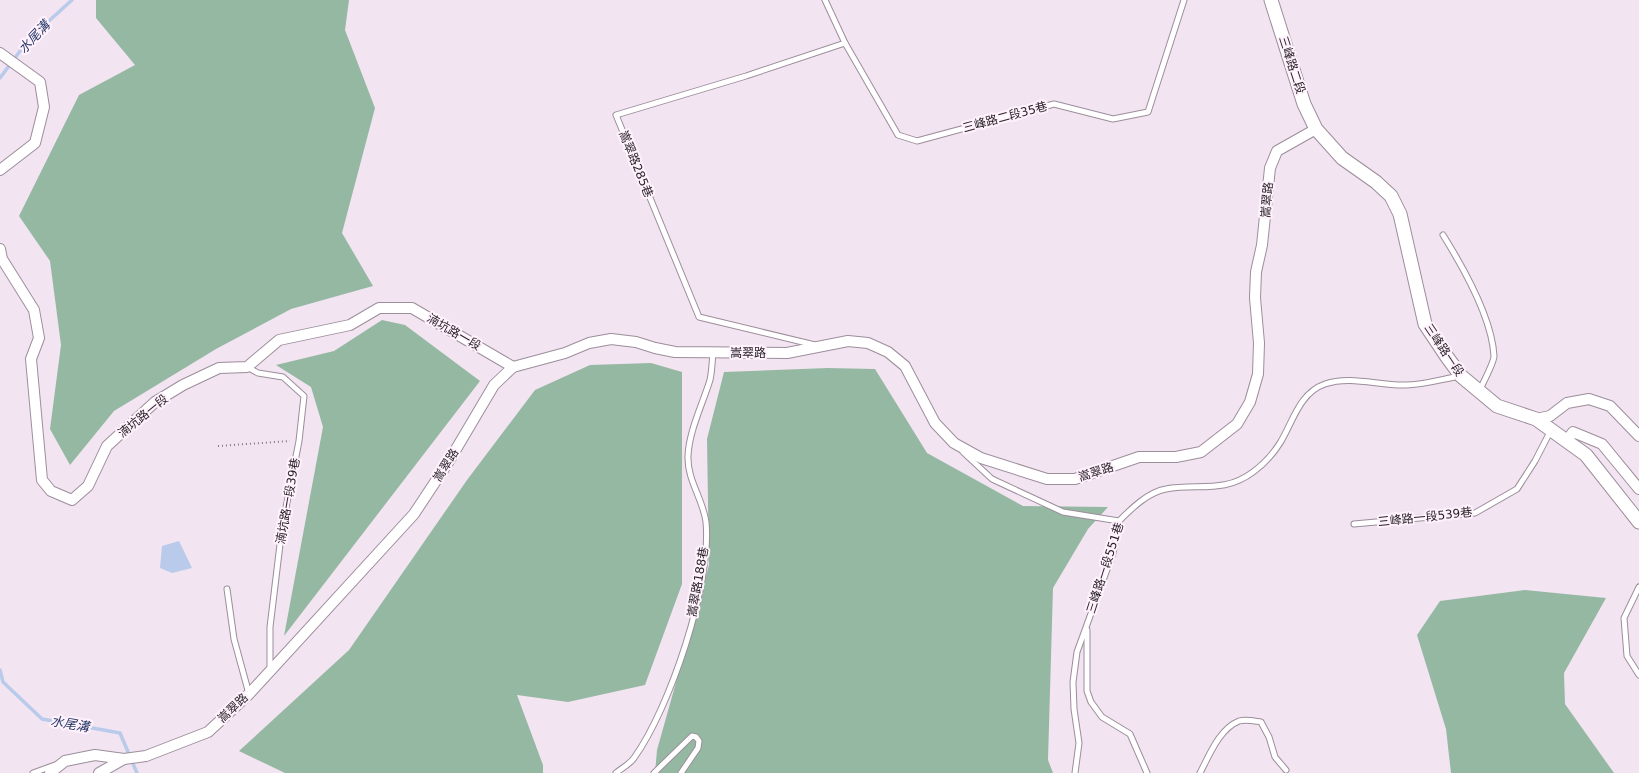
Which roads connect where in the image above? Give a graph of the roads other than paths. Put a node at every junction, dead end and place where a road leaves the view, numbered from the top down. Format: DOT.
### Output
graph roads {
  1 [pos="825,0"];
  2 [pos="1184,0"];
  3 [pos="1271,0"];
  4 [pos="845,44"];
  5 [pos="0,53"];
  6 [pos="1316,129"];
  7 [pos="0,170"];
  8 [pos="1443,235"];
  9 [pos="0,249"];
  10 [pos="821,347"];
  11 [pos="713,353"];
  12 [pos="247,367"];
  13 [pos="513,367"];
  14 [pos="1461,376"];
  15 [pos="1479,392"];
  16 [pos="1536,419"];
  17 [pos="1552,429"];
  18 [pos="1639,436"];
  19 [pos="1567,440"];
  20 [pos="954,443"];
  21 [pos="1639,489"];
  22 [pos="1119,521"];
  23 [pos="1639,522"];
  24 [pos="1354,524"];
  25 [pos="1639,587"];
  26 [pos="227,589"];
  27 [pos="1087,625"];
  28 [pos="270,671"];
  29 [pos="1639,675"];
  30 [pos="249,694"];
  31 [pos="124,759"];
  32 [pos="65,761"];
  33 [pos="1286,770"];
  34 [pos="33,773"];
  35 [pos="50,773"];
  36 [pos="99,773"];
  37 [pos="616,773"];
  38 [pos="654,773"];
  39 [pos="681,773"];
  40 [pos="1075,773"];
  41 [pos="1146,773"];
  42 [pos="1200,773"];
  1 -- 4 [label="lane, 三峰路二段35巷"];
  2 -- 4 [label="lane, 三峰路二段35巷"];
  3 -- 6 [label="street, 三峰路二段"];
  4 -- 10 [label="lane, 嵩翠路285巷"];
  5 -- 7 [label="street"];
  6 -- 14 [label="street, 三峰路一段"];
  6 -- 20 [label="street, 嵩翠路"];
  8 -- 15 [label="lane"];
  9 -- 12 [label="street, 湳坑路一段"];
  10 -- 11 [label="street, 嵩翠路"];
  10 -- 20 [label="street, 嵩翠路"];
  11 -- 13 [label="street, 嵩翠路"];
  11 -- 37 [label="lane, 嵩翠路188巷"];
  12 -- 13 [label="street, 湳坑路一段"];
  12 -- 28 [label="lane, 湳坑路一段39巷"];
  13 -- 28 [label="street, 嵩翠路"];
  14 -- 15 [label="street, 三峰路一段"];
  14 -- 22 [label="lane, 三峰路一段551巷"];
  15 -- 16 [label="street, 三峰路一段"];
  16 -- 17 [label="street, 三峰路一段"];
  16 -- 18 [label="street"];
  17 -- 19 [label="street, 三峰路一段"];
  17 -- 24 [label="lane, 三峰路一段539巷"];
  19 -- 21 [label="street"];
  19 -- 23 [label="street, 三峰路一段"];
  20 -- 22 [label="lane"];
  22 -- 27 [label="lane, 三峰路一段551巷"];
  25 -- 29 [label="lane"];
  26 -- 30 [label="lane"];
  27 -- 40 [label="lane, 三峰路一段551巷"];
  27 -- 41 [label="lane"];
  28 -- 30 [label="street, 嵩翠路"];
  30 -- 31 [label="street, 嵩翠路"];
  31 -- 32 [label="street, 嵩翠路"];
  31 -- 36 [label="street"];
  32 -- 34 [label="lane"];
  32 -- 35 [label="street, 嵩翠路"];
  33 -- 42 [label="lane"];
  38 -- 39 [label="lane"];
}
